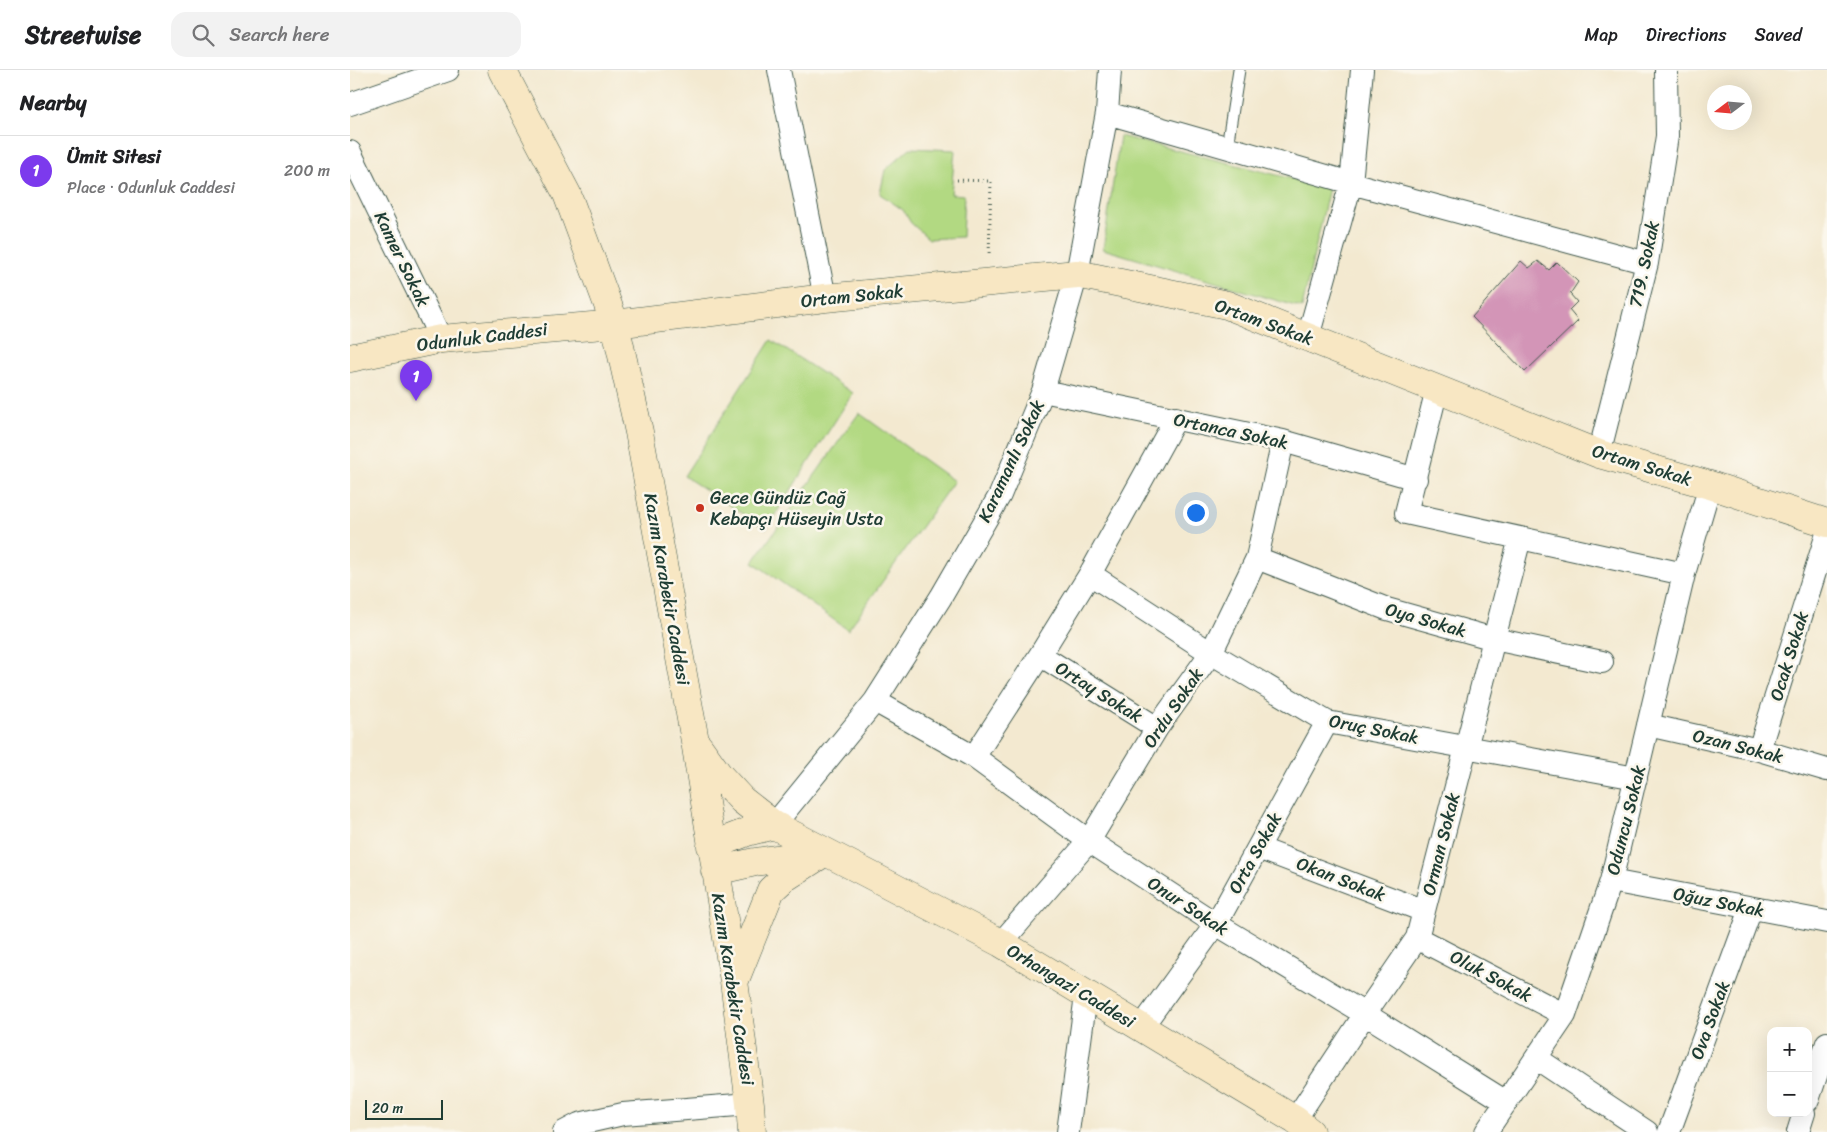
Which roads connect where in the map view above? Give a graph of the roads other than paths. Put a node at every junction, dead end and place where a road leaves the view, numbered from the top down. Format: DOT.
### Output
graph roads {
  1 [pos="448,70"];
  2 [pos="502,70"];
  3 [pos="778,70"];
  4 [pos="1110,70"];
  5 [pos="1239,70"];
  6 [pos="1362,70"];
  7 [pos="1666,70"];
  8 [pos="350,104"];
  9 [pos="1107,113"];
  10 [pos="1227,147"];
  11 [pos="350,152"];
  12 [pos="1351,183"];
  13 [pos="1647,263"];
  14 [pos="1077,274"];
  15 [pos="825,298"];
  16 [pos="615,324"];
  17 [pos="1308,337"];
  18 [pos="441,339"];
  19 [pos="350,358"];
  20 [pos="1437,389"];
  21 [pos="1043,391"];
  22 [pos="1176,418"];
  23 [pos="1283,441"];
  24 [pos="1599,454"];
  25 [pos="1416,478"];
  26 [pos="1710,486"];
  27 [pos="1827,523"];
  28 [pos="1827,534"];
  29 [pos="1520,538"];
  30 [pos="1257,558"];
  31 [pos="1090,574"];
  32 [pos="1684,574"];
  33 [pos="1494,639"];
  34 [pos="1211,653"];
  35 [pos="1040,656"];
  36 [pos="1602,662"];
  37 [pos="876,701"];
  38 [pos="1327,722"];
  39 [pos="1648,725"];
  40 [pos="1157,728"];
  41 [pos="694,741"];
  42 [pos="1466,747"];
  43 [pos="1759,750"];
  44 [pos="974,757"];
  45 [pos="1827,770"];
  46 [pos="1636,778"];
  47 [pos="774,825"];
  48 [pos="1089,840"];
  49 [pos="1258,848"];
  50 [pos="826,852"];
  51 [pos="713,859"];
  52 [pos="1612,881"];
  53 [pos="1751,909"];
  54 [pos="1424,911"];
  55 [pos="1827,922"];
  56 [pos="1216,924"];
  57 [pos="1417,938"];
  58 [pos="1001,943"];
  59 [pos="734,981"];
  60 [pos="1086,995"];
  61 [pos="1365,1014"];
  62 [pos="1564,1015"];
  63 [pos="1141,1028"];
  64 [pos="1827,1043"];
  65 [pos="1536,1058"];
  66 [pos="1812,1088"];
  67 [pos="1506,1102"];
  68 [pos="750,1104"];
  69 [pos="1803,1117"];
  70 [pos="1303,1126"];
  71 [pos="564,1132"];
  72 [pos="752,1132"];
  73 [pos="1068,1132"];
  74 [pos="1486,1132"];
  75 [pos="1647,1132"];
  76 [pos="1669,1132"];
  77 [pos="1798,1132"];
  1 -- 8 [label="street"];
  2 -- 16 [label="street, Kazım Karabekir Caddesi"];
  3 -- 15 [label="street"];
  4 -- 9 [label="street, Karamanlı Sokak"];
  5 -- 10 [label="lane"];
  6 -- 12 [label="street"];
  7 -- 13 [label="street, 719. Sokak"];
  9 -- 10 [label="street"];
  9 -- 14 [label="street, Karamanlı Sokak"];
  10 -- 12 [label="street"];
  11 -- 18 [label="street, Kamer Sokak"];
  12 -- 13 [label="street"];
  12 -- 17 [label="street"];
  13 -- 24 [label="street, 719. Sokak"];
  14 -- 15 [label="street, Ortam Sokak"];
  14 -- 17 [label="street, Ortam Sokak"];
  14 -- 21 [label="street, Karamanlı Sokak"];
  15 -- 16 [label="street, Ortam Sokak"];
  16 -- 18 [label="street, Odunluk Caddesi"];
  16 -- 41 [label="street, Kazım Karabekir Caddesi"];
  17 -- 20 [label="street, Ortam Sokak"];
  18 -- 19 [label="street, Odunluk Caddesi"];
  20 -- 24 [label="street, Ortam Sokak"];
  20 -- 25 [label="street"];
  21 -- 22 [label="street, Ortanca Sokak"];
  21 -- 37 [label="street, Karamanlı Sokak"];
  22 -- 23 [label="street, Ortanca Sokak"];
  22 -- 31 [label="street"];
  23 -- 25 [label="street, Ortanca Sokak"];
  23 -- 30 [label="street, Ordu Sokak"];
  24 -- 26 [label="street, Ortam Sokak"];
  25 -- 29 [label="street"];
  26 -- 27 [label="street, Ortam Sokak"];
  26 -- 32 [label="street, Oduncu Sokak"];
  28 -- 43 [label="street, Ocak Sokak"];
  29 -- 32 [label="street"];
  29 -- 33 [label="street, Orman Sokak"];
  30 -- 33 [label="street, Oya Sokak"];
  30 -- 34 [label="street, Ordu Sokak"];
  31 -- 34 [label="street, Oruç Sokak"];
  31 -- 35 [label="street"];
  32 -- 39 [label="street, Oduncu Sokak"];
  33 -- 36 [label="street, Oya Sokak"];
  33 -- 42 [label="street, Orman Sokak"];
  34 -- 38 [label="street, Oruç Sokak"];
  34 -- 40 [label="street, Ordu Sokak"];
  35 -- 40 [label="street, Ortay Sokak"];
  35 -- 44 [label="street"];
  37 -- 44 [label="street, Onur Sokak"];
  37 -- 47 [label="street, Karamanlı Sokak"];
  38 -- 42 [label="street, Oruç Sokak"];
  38 -- 49 [label="street, Orta Sokak"];
  39 -- 43 [label="street, Ozan Sokak"];
  39 -- 46 [label="street, Oduncu Sokak"];
  40 -- 48 [label="street, Ordu Sokak"];
  41 -- 47 [label="street, Orhangazi Caddesi"];
  41 -- 51 [label="street, Kazım Karabekir Caddesi"];
  42 -- 46 [label="street, Oruç Sokak"];
  42 -- 54 [label="street, Orman Sokak"];
  43 -- 45 [label="street, Ozan Sokak"];
  44 -- 48 [label="street, Onur Sokak"];
  46 -- 52 [label="street, Oduncu Sokak"];
  47 -- 50 [label="street, Orhangazi Caddesi"];
  47 -- 51 [label="street"];
  48 -- 56 [label="street, Onur Sokak"];
  48 -- 58 [label="street, Ordu Sokak"];
  49 -- 54 [label="street, Okan Sokak"];
  49 -- 56 [label="street, Orta Sokak"];
  50 -- 51 [label="street"];
  50 -- 58 [label="street, Orhangazi Caddesi"];
  50 -- 59 [label="street"];
  51 -- 59 [label="street, Kazım Karabekir Caddesi"];
  52 -- 53 [label="street, Oğuz Sokak"];
  52 -- 62 [label="street, Oduncu Sokak"];
  53 -- 55 [label="street, Oğuz Sokak"];
  53 -- 76 [label="street, Ova Sokak"];
  54 -- 57 [label="street, Orman Sokak"];
  56 -- 61 [label="street, Onur Sokak"];
  56 -- 63 [label="street, Orta Sokak"];
  57 -- 61 [label="street, Orman Sokak"];
  57 -- 62 [label="street, Oluk Sokak"];
  58 -- 60 [label="street, Orhangazi Caddesi"];
  59 -- 68 [label="street, Kazım Karabekir Caddesi"];
  60 -- 63 [label="street, Orhangazi Caddesi"];
  60 -- 73 [label="street"];
  61 -- 67 [label="street, Onur Sokak"];
  61 -- 70 [label="street, Orman Sokak"];
  62 -- 65 [label="street, Oduncu Sokak"];
  63 -- 70 [label="street, Orhangazi Caddesi"];
  64 -- 66 [label="street"];
  65 -- 67 [label="street, Oduncu Sokak"];
  65 -- 75 [label="street"];
  67 -- 74 [label="street, Oduncu Sokak"];
  68 -- 71 [label="street"];
  68 -- 72 [label="street, Kazım Karabekir Caddesi"];
  69 -- 77 [label="street"];
}
